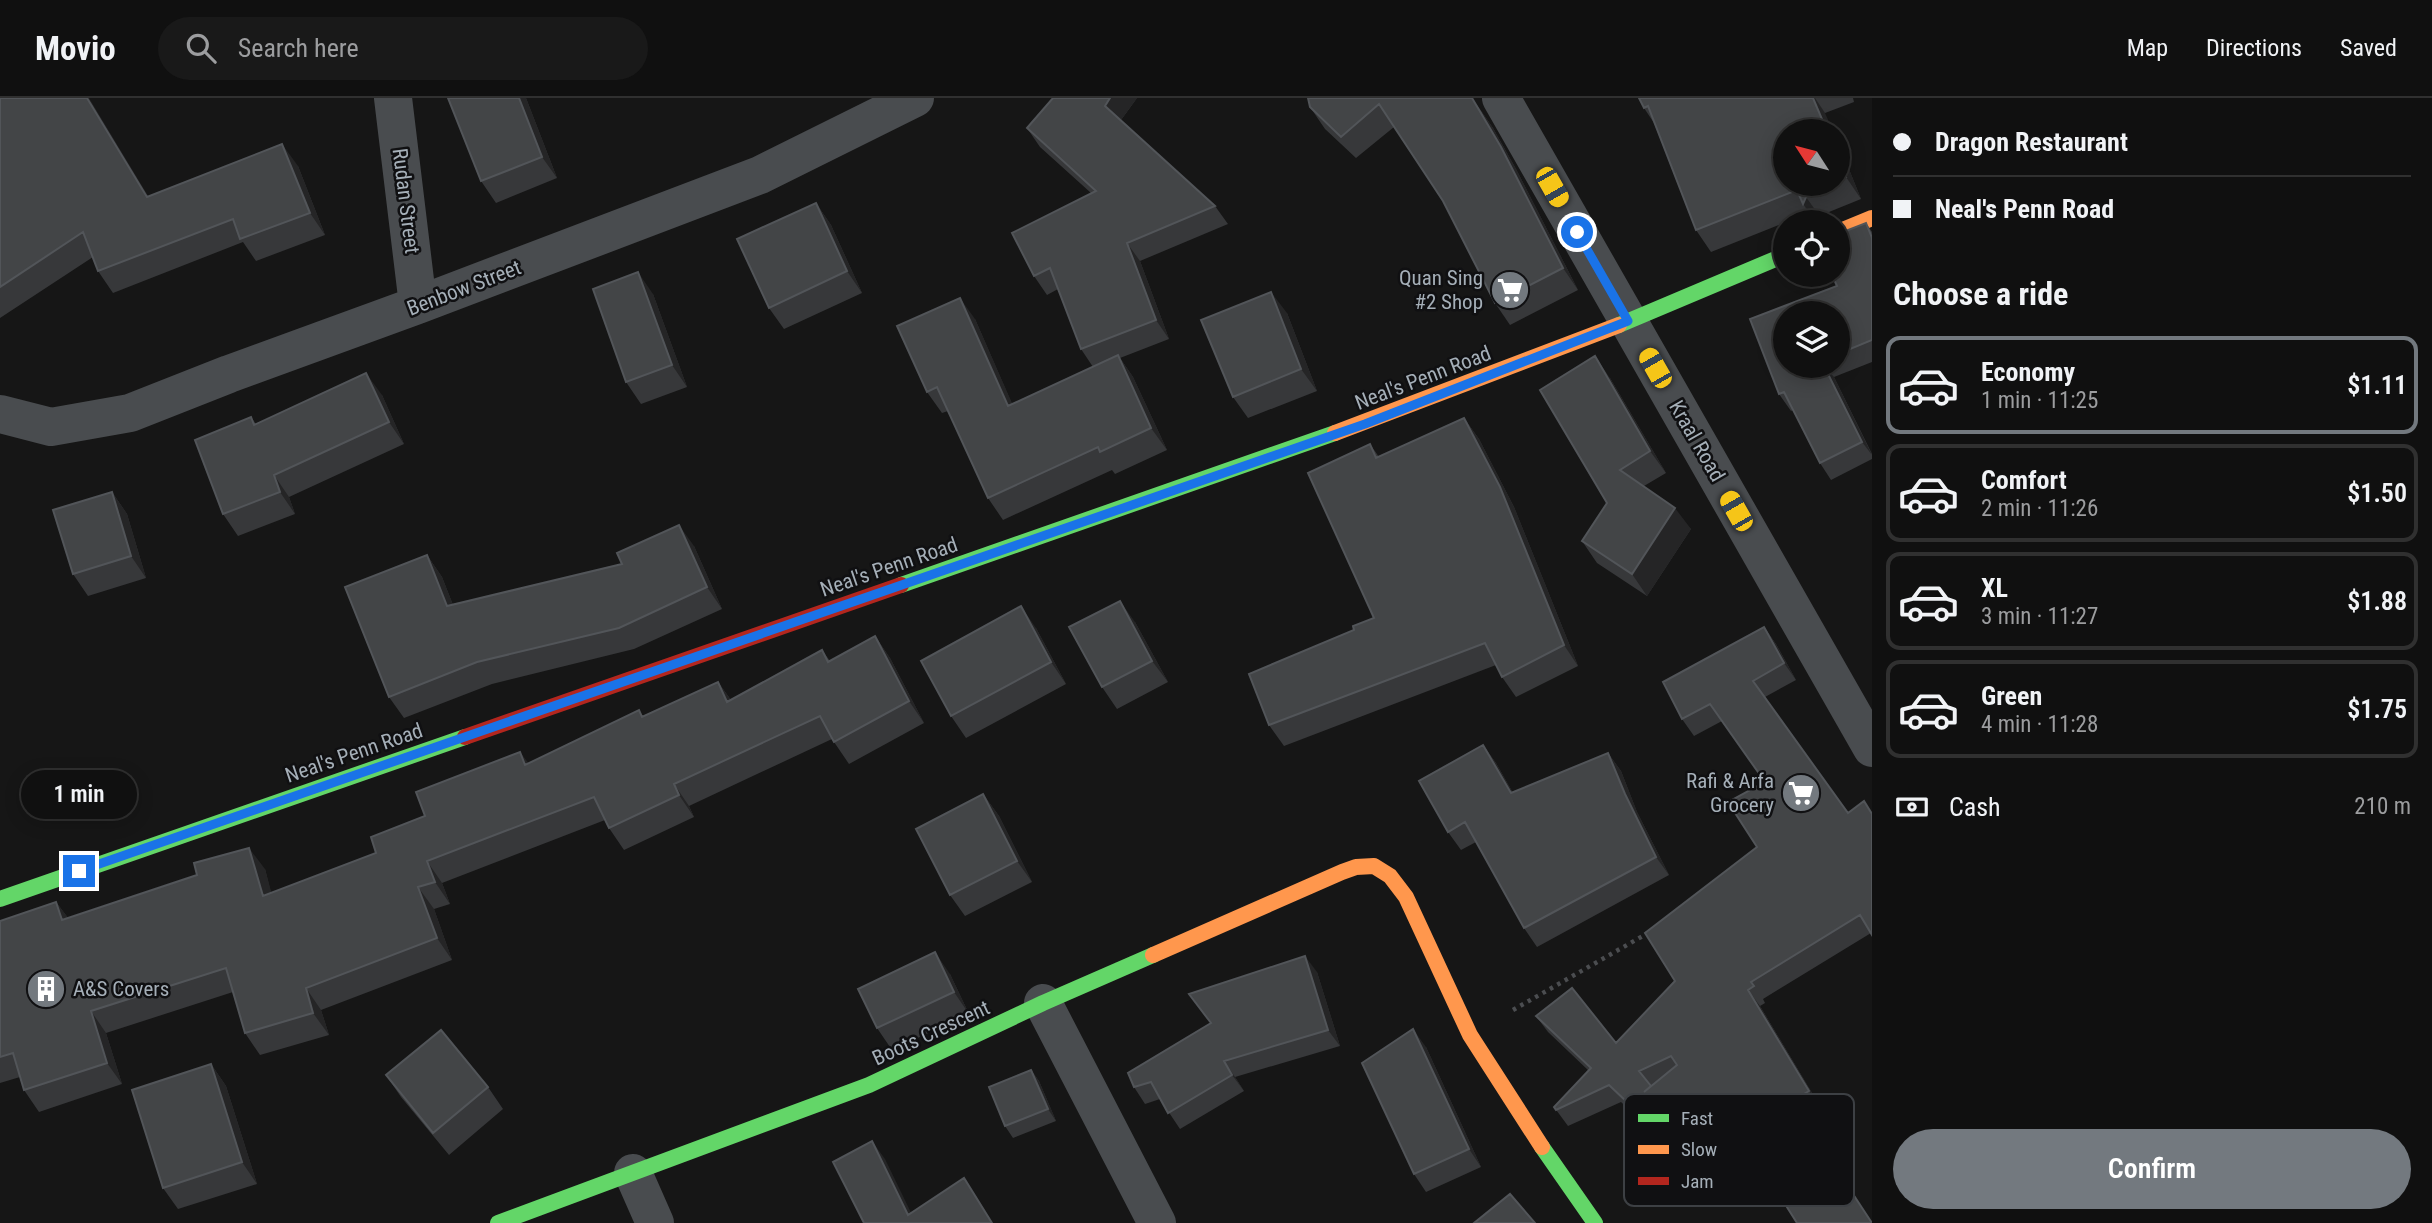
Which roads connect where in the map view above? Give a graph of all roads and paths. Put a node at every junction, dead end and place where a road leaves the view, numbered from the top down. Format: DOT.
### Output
graph roads {
  1 [pos="393,98"];
  2 [pos="915,98"];
  3 [pos="1501,98"];
  4 [pos="1872,218"];
  5 [pos="1850,227"];
  6 [pos="1773,260"];
  7 [pos="418,305"];
  8 [pos="1628,321"];
  9 [pos="0,414"];
  10 [pos="1872,748"];
  11 [pos="0,898"];
  12 [pos="1659,926"];
  13 [pos="1042,1003"];
  14 [pos="1470,1035"];
  15 [pos="632,1172"];
  16 [pos="498,1223"];
  17 [pos="655,1223"];
  18 [pos="1157,1223"];
  19 [pos="1595,1223"];
  1 -- 7 [label="street, Rudan Street"];
  2 -- 7 [label="street, Benbow Street"];
  3 -- 8 [label="street, Kraal Road"];
  4 -- 5 [label="street"];
  6 -- 8 [label="street, Neal's Penn Road"];
  7 -- 9 [label="street, Benbow Street"];
  8 -- 10 [label="street, Kraal Road"];
  8 -- 11 [label="street, Neal's Penn Road"];
  12 -- 14 [label="path"];
  13 -- 14 [label="street, Boots Crescent"];
  13 -- 15 [label="street, Boots Crescent"];
  13 -- 18 [label="street"];
  14 -- 19 [label="street"];
  15 -- 16 [label="street, Boots Crescent"];
  15 -- 17 [label="street"];
}
